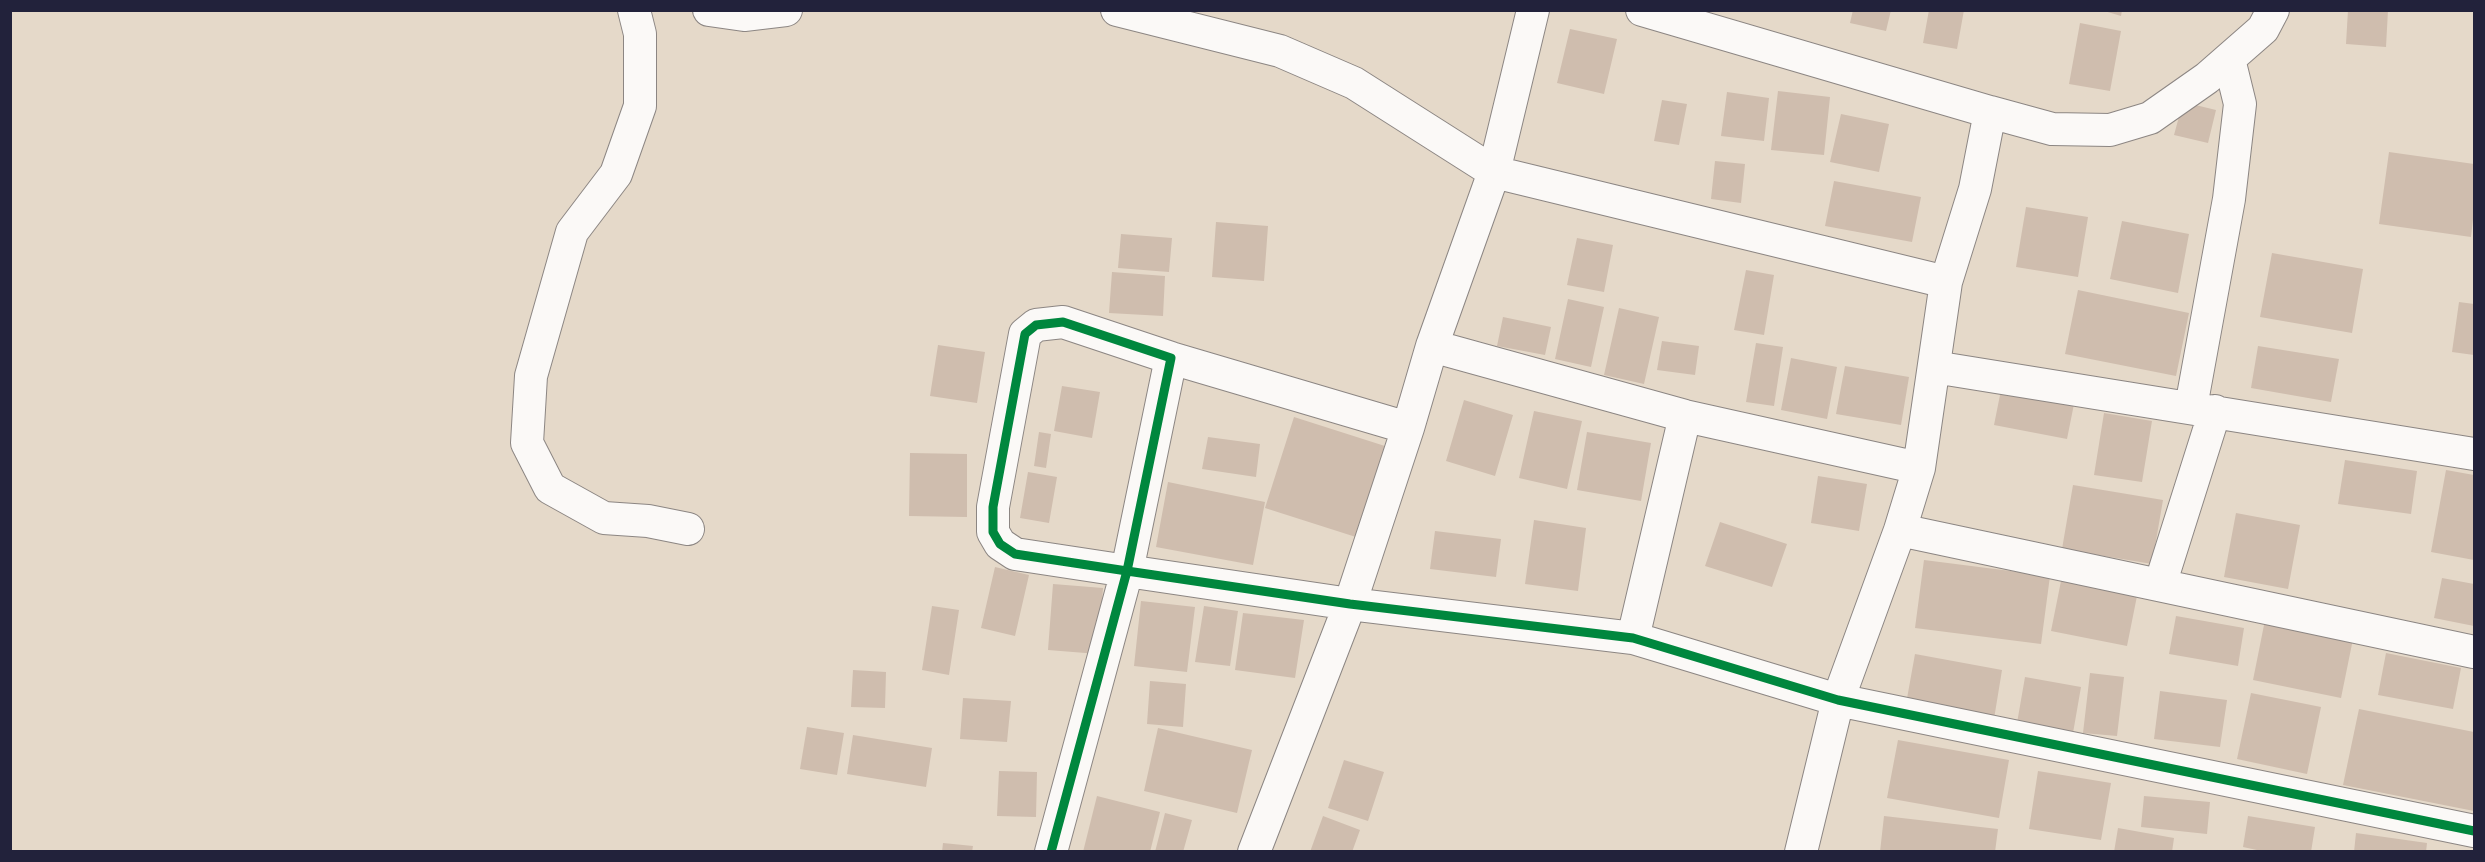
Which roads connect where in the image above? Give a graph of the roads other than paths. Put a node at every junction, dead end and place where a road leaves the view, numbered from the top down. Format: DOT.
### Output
graph roads {
  1 [pos="634,10"];
  2 [pos="709,10"];
  3 [pos="786,10"];
  4 [pos="1117,10"];
  5 [pos="1533,10"];
  6 [pos="1642,10"];
  7 [pos="2273,10"];
  8 [pos="2229,58"];
  9 [pos="1990,112"];
  10 [pos="1494,172"];
  11 [pos="1946,282"];
  12 [pos="1432,346"];
  13 [pos="1171,358"];
  14 [pos="1934,367"];
  15 [pos="2203,409"];
  16 [pos="1685,416"];
  17 [pos="1408,428"];
  18 [pos="2475,454"];
  19 [pos="1919,468"];
  20 [pos="688,529"];
  21 [pos="1900,530"];
  22 [pos="1127,571"];
  23 [pos="2160,585"];
  24 [pos="1350,604"];
  25 [pos="1633,638"];
  26 [pos="2475,652"];
  27 [pos="1838,700"];
  28 [pos="2475,831"];
  29 [pos="1051,852"];
  30 [pos="1254,852"];
  31 [pos="1801,852"];
  1 -- 20 [label="street"];
  2 -- 3 [label="street"];
  4 -- 10 [label="street"];
  5 -- 10 [label="street"];
  6 -- 9 [label="street"];
  7 -- 8 [label="street"];
  8 -- 9 [label="street"];
  8 -- 15 [label="street"];
  9 -- 11 [label="street"];
  10 -- 11 [label="street"];
  10 -- 12 [label="street"];
  11 -- 14 [label="street"];
  12 -- 16 [label="street"];
  12 -- 17 [label="street"];
  13 -- 17 [label="street"];
  13 -- 22 [label="street"];
  13 -- 22 [label="street"];
  14 -- 15 [label="street"];
  14 -- 19 [label="street"];
  15 -- 18 [label="street"];
  15 -- 23 [label="street"];
  16 -- 19 [label="street"];
  16 -- 25 [label="street"];
  17 -- 24 [label="street"];
  19 -- 21 [label="street"];
  21 -- 23 [label="street"];
  21 -- 27 [label="street"];
  22 -- 24 [label="street"];
  22 -- 29 [label="street"];
  23 -- 26 [label="street"];
  24 -- 25 [label="street"];
  24 -- 30 [label="street"];
  25 -- 27 [label="street"];
  27 -- 28 [label="street"];
  27 -- 31 [label="street"];
}
